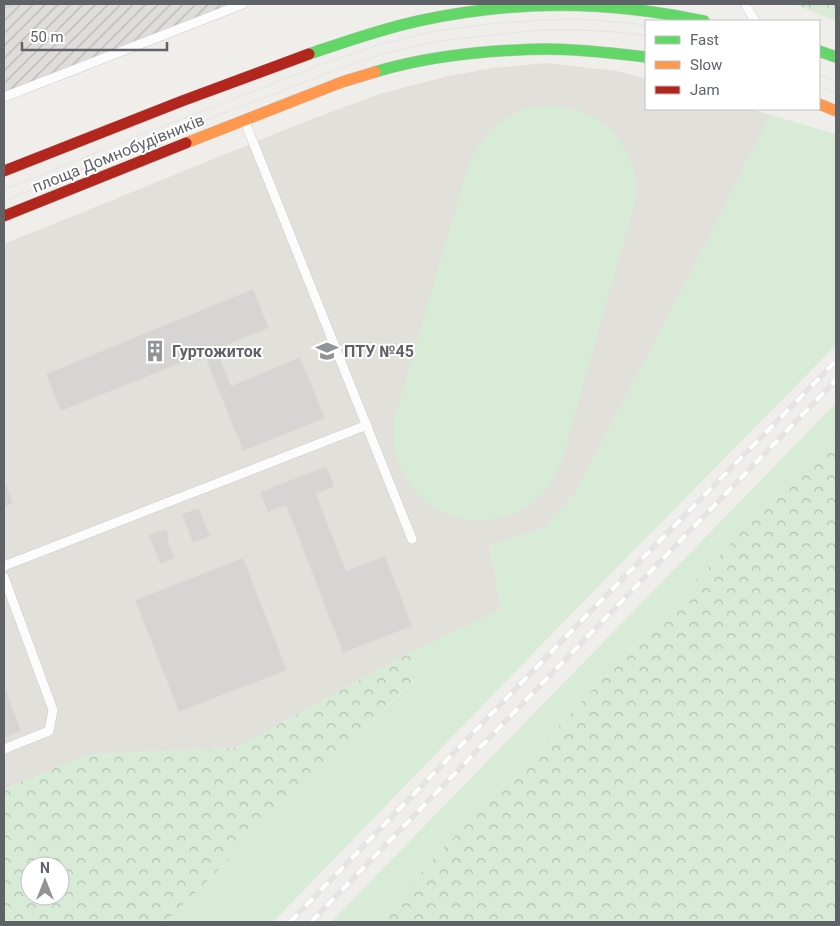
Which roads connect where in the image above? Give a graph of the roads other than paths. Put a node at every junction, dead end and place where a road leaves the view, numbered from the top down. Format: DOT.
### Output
graph roads {
  1 [pos="244,4"];
  2 [pos="745,4"];
  3 [pos="699,20"];
  4 [pos="753,20"];
  5 [pos="820,51"];
  6 [pos="836,57"];
  7 [pos="645,58"];
  8 [pos="4,97"];
  9 [pos="820,104"];
  10 [pos="836,110"];
  11 [pos="244,120"];
  12 [pos="4,171"];
  13 [pos="4,216"];
  14 [pos="366,425"];
  15 [pos="412,539"];
  16 [pos="4,566"];
  17 [pos="4,577"];
  18 [pos="4,749"];
  1 -- 8 [label="lane"];
  2 -- 4 [label="lane"];
  3 -- 12 [label="main road, площа Домнобудівників"];
  5 -- 6 [label="main road"];
  7 -- 11 [label="main road, площа Домнобудівників"];
  9 -- 10 [label="main road"];
  11 -- 13 [label="main road, площа Домнобудівників"];
  11 -- 14 [label="lane"];
  14 -- 15 [label="lane"];
  14 -- 16 [label="lane"];
  17 -- 18 [label="lane"];
}
